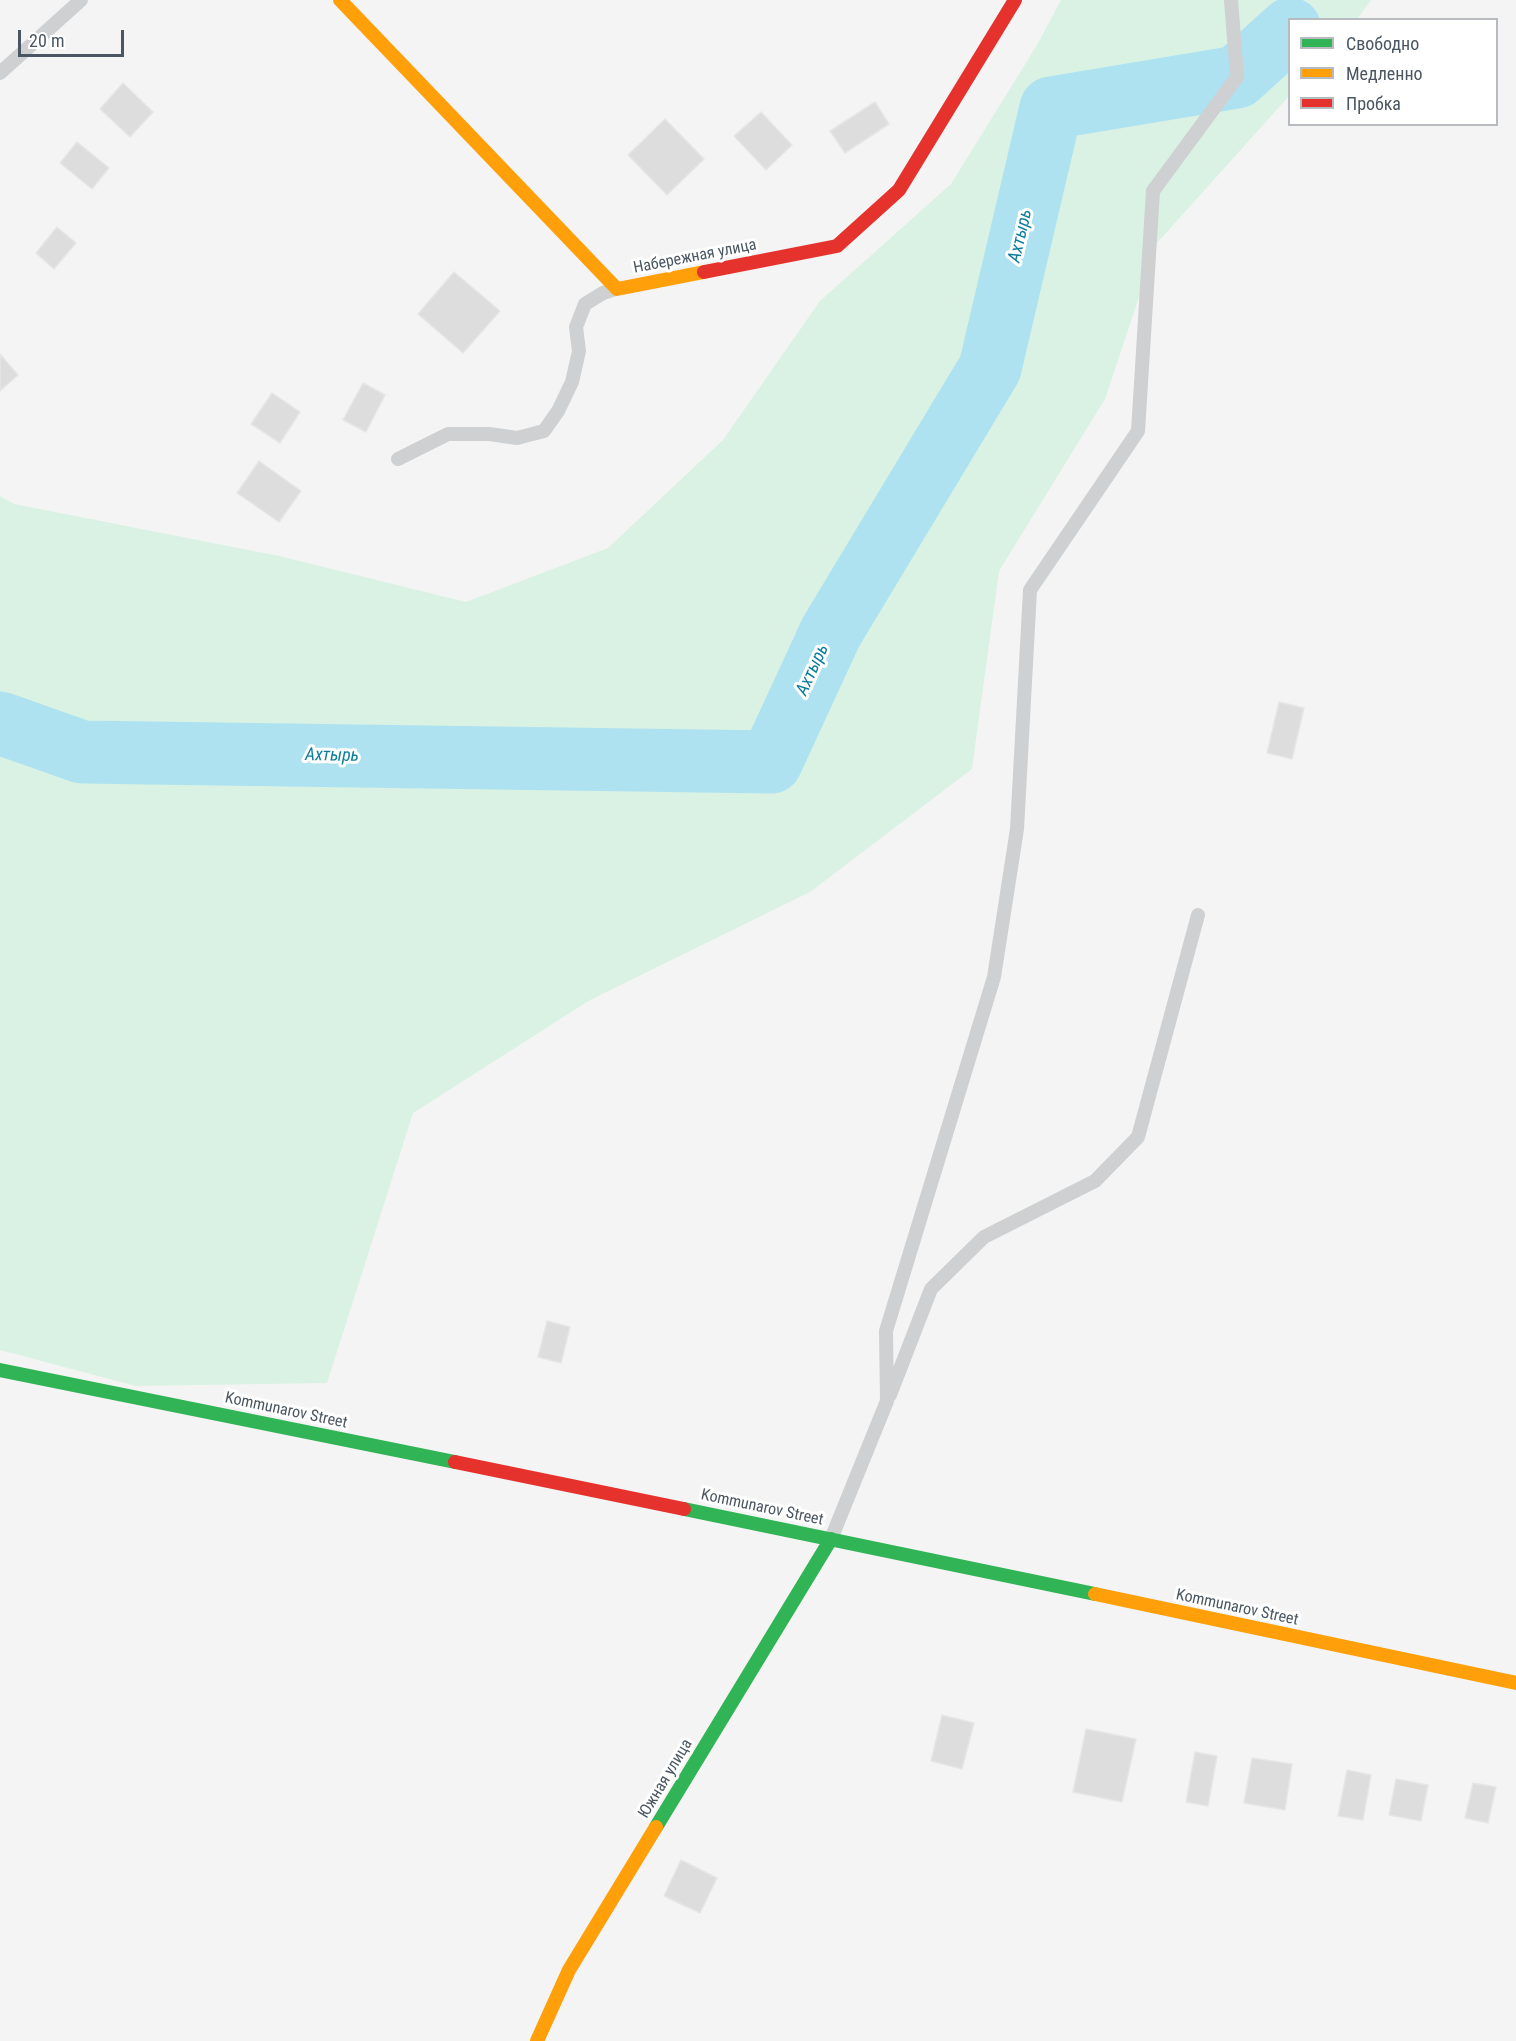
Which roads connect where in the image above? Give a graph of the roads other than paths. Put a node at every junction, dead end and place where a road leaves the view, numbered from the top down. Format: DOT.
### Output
graph roads {
  1 [pos="81,0"];
  2 [pos="340,0"];
  3 [pos="1015,0"];
  4 [pos="1231,0"];
  5 [pos="0,73"];
  6 [pos="617,289"];
  7 [pos="398,459"];
  8 [pos="1198,915"];
  9 [pos="0,1370"];
  10 [pos="887,1401"];
  11 [pos="831,1539"];
  12 [pos="1516,1683"];
  13 [pos="537,2041"];
  1 -- 5 [label="lane"];
  2 -- 6 [label="street, Набережная улица"];
  3 -- 6 [label="street, Набережная улица"];
  4 -- 10 [label="lane"];
  6 -- 7 [label="lane"];
  8 -- 10 [label="lane"];
  9 -- 11 [label="street, Kommunarov Street"];
  10 -- 11 [label="lane"];
  11 -- 12 [label="street, Kommunarov Street"];
  11 -- 13 [label="street, Южная улица"];
}
